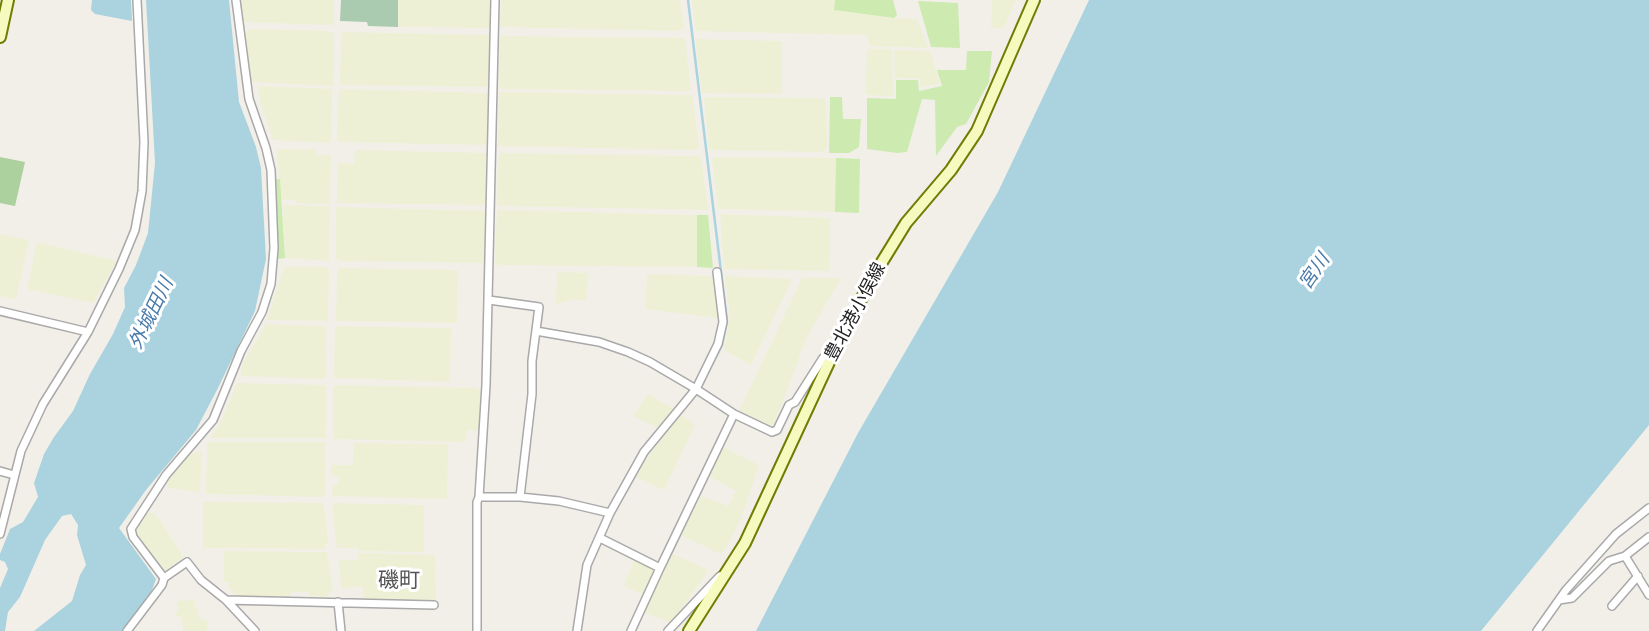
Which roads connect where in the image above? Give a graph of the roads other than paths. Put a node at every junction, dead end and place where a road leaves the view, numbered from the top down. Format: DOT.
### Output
graph roads {
  1 [pos="8,0"];
  2 [pos="137,0"];
  3 [pos="236,0"];
  4 [pos="495,0"];
  5 [pos="1034,0"];
  6 [pos="0,37"];
  7 [pos="717,272"];
  8 [pos="489,300"];
  9 [pos="0,311"];
  10 [pos="536,331"];
  11 [pos="88,332"];
  12 [pos="837,345"];
  13 [pos="696,389"];
  14 [pos="734,414"];
  15 [pos="0,471"];
  16 [pos="14,475"];
  17 [pos="479,497"];
  18 [pos="520,497"];
  19 [pos="1649,508"];
  20 [pos="610,513"];
  21 [pos="0,534"];
  22 [pos="1649,537"];
  23 [pos="600,538"];
  24 [pos="1625,556"];
  25 [pos="737,558"];
  26 [pos="660,568"];
  27 [pos="1638,576"];
  28 [pos="164,578"];
  29 [pos="1649,595"];
  30 [pos="226,600"];
  31 [pos="1559,600"];
  32 [pos="338,601"];
  33 [pos="434,605"];
  34 [pos="1612,606"];
  35 [pos="127,631"];
  36 [pos="254,631"];
  37 [pos="341,631"];
  38 [pos="477,631"];
  39 [pos="577,631"];
  40 [pos="631,631"];
  41 [pos="667,631"];
  42 [pos="688,631"];
  43 [pos="1537,631"];
  1 -- 6 [label="main road"];
  2 -- 11 [label="street"];
  3 -- 28 [label="street"];
  4 -- 8 [label="street"];
  5 -- 12 [label="main road, 豊北港小俣線"];
  7 -- 13 [label="street"];
  8 -- 10 [label="street"];
  8 -- 17 [label="street"];
  9 -- 11 [label="street"];
  10 -- 13 [label="street"];
  10 -- 18 [label="street"];
  11 -- 16 [label="street"];
  12 -- 14 [label="street"];
  12 -- 25 [label="main road, 豊北港小俣線"];
  13 -- 14 [label="street"];
  13 -- 20 [label="street"];
  14 -- 26 [label="street"];
  15 -- 16 [label="street"];
  16 -- 21 [label="street"];
  17 -- 18 [label="street"];
  17 -- 38 [label="street"];
  18 -- 20 [label="street"];
  19 -- 31 [label="street"];
  20 -- 23 [label="street"];
  22 -- 24 [label="street"];
  23 -- 26 [label="street"];
  23 -- 39 [label="street"];
  24 -- 27 [label="street"];
  24 -- 31 [label="street"];
  25 -- 41 [label="street"];
  25 -- 42 [label="main road, 豊北港小俣線"];
  26 -- 40 [label="street"];
  27 -- 29 [label="street"];
  27 -- 34 [label="street"];
  28 -- 30 [label="street"];
  28 -- 35 [label="street"];
  30 -- 32 [label="street"];
  30 -- 36 [label="street"];
  31 -- 43 [label="street"];
  32 -- 33 [label="street"];
  32 -- 37 [label="street"];
}
